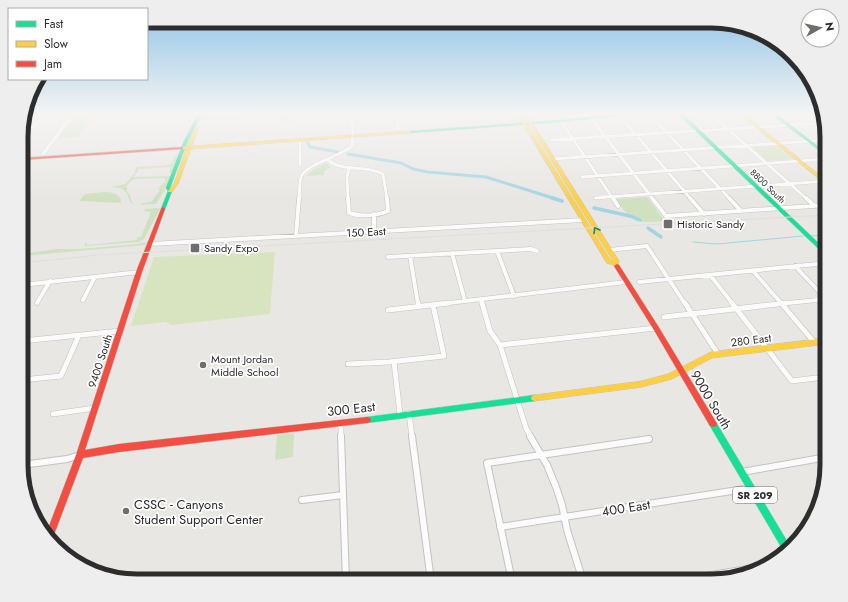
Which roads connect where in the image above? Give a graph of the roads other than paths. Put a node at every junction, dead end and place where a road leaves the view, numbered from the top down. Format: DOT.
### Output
graph roads {
  1 [pos="52,142"];
  2 [pos="189,142"];
  3 [pos="231,142"];
  4 [pos="353,142"];
  5 [pos="538,142"];
  6 [pos="542,142"];
  7 [pos="574,142"];
  8 [pos="609,142"];
  9 [pos="643,142"];
  10 [pos="676,142"];
  11 [pos="709,142"];
  12 [pos="742,142"];
  13 [pos="776,142"];
  14 [pos="797,142"];
  15 [pos="809,142"];
  16 [pos="300,143"];
  17 [pos="778,144"];
  18 [pos="187,145"];
  19 [pos="746,146"];
  20 [pos="715,148"];
  21 [pos="683,150"];
  22 [pos="820,150"];
  23 [pos="651,152"];
  24 [pos="43,154"];
  25 [pos="618,154"];
  26 [pos="28,155"];
  27 [pos="585,157"];
  28 [pos="28,158"];
  29 [pos="553,159"];
  30 [pos="328,160"];
  31 [pos="820,160"];
  32 [pos="799,161"];
  33 [pos="767,164"];
  34 [pos="300,165"];
  35 [pos="734,166"];
  36 [pos="551,167"];
  37 [pos="349,168"];
  38 [pos="701,168"];
  39 [pos="667,171"];
  40 [pos="633,173"];
  41 [pos="598,176"];
  42 [pos="582,177"];
  43 [pos="820,177"];
  44 [pos="820,182"];
  45 [pos="568,184"];
  46 [pos="790,184"];
  47 [pos="755,186"];
  48 [pos="720,189"];
  49 [pos="685,192"];
  50 [pos="649,194"];
  51 [pos="612,197"];
  52 [pos="595,198"];
  53 [pos="618,206"];
  54 [pos="814,206"];
  55 [pos="820,206"];
  56 [pos="778,208"];
  57 [pos="583,209"];
  58 [pos="741,211"];
  59 [pos="374,214"];
  60 [pos="704,214"];
  61 [pos="583,220"];
  62 [pos="374,232"];
  63 [pos="296,236"];
  64 [pos="150,244"];
  65 [pos="820,247"];
  66 [pos="609,250"];
  67 [pos="497,251"];
  68 [pos="537,251"];
  69 [pos="452,253"];
  70 [pos="410,256"];
  71 [pos="388,257"];
  72 [pos="614,264"];
  73 [pos="820,264"];
  74 [pos="795,266"];
  75 [pos="753,270"];
  76 [pos="139,272"];
  77 [pos="710,275"];
  78 [pos="95,277"];
  79 [pos="669,279"];
  80 [pos="50,281"];
  81 [pos="626,282"];
  82 [pos="639,282"];
  83 [pos="28,283"];
  84 [pos="820,292"];
  85 [pos="514,296"];
  86 [pos="84,300"];
  87 [pos="481,300"];
  88 [pos="820,300"];
  89 [pos="465,301"];
  90 [pos="37,303"];
  91 [pos="782,304"];
  92 [pos="433,305"];
  93 [pos="418,306"];
  94 [pos="737,309"];
  95 [pos="388,310"];
  96 [pos="691,314"];
  97 [pos="664,317"];
  98 [pos="656,328"];
  99 [pos="120,331"];
  100 [pos="79,335"];
  101 [pos="28,340"];
  102 [pos="814,342"];
  103 [pos="820,342"];
  104 [pos="500,345"];
  105 [pos="766,348"];
  106 [pos="718,354"];
  107 [pos="394,362"];
  108 [pos="348,364"];
  109 [pos="681,370"];
  110 [pos="816,378"];
  111 [pos="28,379"];
  112 [pos="517,400"];
  113 [pos="95,408"];
  114 [pos="408,413"];
  115 [pos="53,414"];
  116 [pos="400,414"];
  117 [pos="342,423"];
  118 [pos="649,440"];
  119 [pos="80,455"];
  120 [pos="541,455"];
  121 [pos="820,458"];
  122 [pos="28,464"];
  123 [pos="742,472"];
  124 [pos="751,488"];
  125 [pos="343,495"];
  126 [pos="302,500"];
  127 [pos="564,518"];
  128 [pos="500,527"];
  129 [pos="51,531"];
  130 [pos="785,545"];
  131 [pos="346,574"];
  132 [pos="430,574"];
  133 [pos="510,574"];
  134 [pos="581,574"];
  1 -- 24 [label="street"];
  2 -- 18 [label="main road, 9400 South"];
  3 -- 18 [label="main road"];
  4 -- 30 [label="street"];
  5 -- 36 [label="main road, 9000 South / SR 209"];
  6 -- 29 [label="main road, 9000 South / SR 209"];
  7 -- 27 [label="street"];
  8 -- 25 [label="street"];
  9 -- 23 [label="street"];
  10 -- 21 [label="street"];
  11 -- 20 [label="main road, 8800 South"];
  12 -- 19 [label="street"];
  13 -- 17 [label="main road"];
  14 -- 17 [label="street"];
  15 -- 22 [label="main road"];
  16 -- 34 [label="street"];
  17 -- 19 [label="street"];
  17 -- 32 [label="main road"];
  18 -- 24 [label="main road"];
  18 -- 28 [label="main road"];
  18 -- 64 [label="main road, 9400 South"];
  19 -- 20 [label="street"];
  19 -- 33 [label="street"];
  20 -- 21 [label="street"];
  20 -- 35 [label="main road, 8800 South"];
  21 -- 23 [label="street"];
  21 -- 38 [label="street"];
  23 -- 25 [label="street"];
  23 -- 39 [label="street"];
  24 -- 26 [label="main road"];
  25 -- 27 [label="street"];
  25 -- 40 [label="street"];
  27 -- 29 [label="street"];
  27 -- 41 [label="street"];
  29 -- 45 [label="main road, 9000 South / SR 209"];
  30 -- 37 [label="street"];
  30 -- 63 [label="street"];
  31 -- 32 [label="street"];
  32 -- 33 [label="street"];
  32 -- 43 [label="main road"];
  33 -- 35 [label="street"];
  33 -- 46 [label="street"];
  35 -- 38 [label="street"];
  35 -- 47 [label="main road, 8800 South"];
  36 -- 45 [label="main road"];
  36 -- 61 [label="main road, 9000 South / SR 209"];
  37 -- 59 [label="street"];
  37 -- 59 [label="street"];
  38 -- 39 [label="street"];
  38 -- 48 [label="street"];
  39 -- 40 [label="street"];
  39 -- 49 [label="street"];
  40 -- 41 [label="street"];
  40 -- 50 [label="street"];
  41 -- 42 [label="street"];
  41 -- 51 [label="street"];
  44 -- 46 [label="street"];
  45 -- 57 [label="main road, 9000 South / SR 209"];
  46 -- 47 [label="street"];
  46 -- 54 [label="street"];
  47 -- 48 [label="street"];
  47 -- 56 [label="main road, 8800 South"];
  48 -- 49 [label="street"];
  48 -- 58 [label="street"];
  49 -- 50 [label="street"];
  49 -- 60 [label="street"];
  50 -- 51 [label="street"];
  50 -- 60 [label="street"];
  51 -- 52 [label="street"];
  51 -- 53 [label="street"];
  54 -- 55 [label="street"];
  54 -- 56 [label="street"];
  56 -- 58 [label="street"];
  56 -- 65 [label="main road, 8800 South"];
  57 -- 61 [label="main road"];
  66 -- 57 [label="main road, 9000 South / SR 209, one-way"];
  58 -- 60 [label="street"];
  59 -- 62 [label="street"];
  61 -- 62 [label="street, 150 East"];
  61 -- 72 [label="main road, 9000 South / SR 209"];
  62 -- 63 [label="street, 150 East"];
  63 -- 64 [label="street, 150 East"];
  64 -- 76 [label="main road, 9400 South"];
  66 -- 72 [label="main road, 9000 South / SR 209"];
  66 -- 79 [label="street"];
  67 -- 68 [label="street"];
  67 -- 69 [label="street"];
  67 -- 85 [label="street"];
  69 -- 70 [label="street"];
  69 -- 89 [label="street"];
  70 -- 71 [label="street"];
  70 -- 93 [label="street"];
  72 -- 81 [label="main road, 9000 South / SR 209"];
  73 -- 74 [label="street"];
  74 -- 75 [label="street"];
  74 -- 84 [label="street"];
  75 -- 77 [label="street"];
  75 -- 91 [label="street"];
  76 -- 78 [label="street"];
  76 -- 99 [label="main road, 9400 South"];
  77 -- 79 [label="street"];
  77 -- 94 [label="street"];
  78 -- 80 [label="street"];
  78 -- 86 [label="street"];
  79 -- 82 [label="street"];
  79 -- 96 [label="street"];
  80 -- 83 [label="street"];
  80 -- 90 [label="street"];
  81 -- 85 [label="street"];
  81 -- 98 [label="main road, 9000 South / SR 209"];
  85 -- 87 [label="street"];
  87 -- 89 [label="street"];
  87 -- 104 [label="street"];
  88 -- 91 [label="street"];
  89 -- 92 [label="street"];
  91 -- 94 [label="street"];
  91 -- 102 [label="street"];
  92 -- 93 [label="street"];
  92 -- 107 [label="street"];
  93 -- 95 [label="street"];
  94 -- 96 [label="street"];
  94 -- 105 [label="street"];
  96 -- 97 [label="street"];
  96 -- 106 [label="street"];
  98 -- 104 [label="street"];
  98 -- 109 [label="main road, 9000 South / SR 209"];
  99 -- 100 [label="street"];
  99 -- 113 [label="main road, 9400 South"];
  100 -- 101 [label="street"];
  100 -- 111 [label="street"];
  102 -- 103 [label="main road, 280 East"];
  102 -- 105 [label="main road, 280 East"];
  104 -- 112 [label="street"];
  105 -- 106 [label="main road, 280 East"];
  105 -- 110 [label="street"];
  106 -- 109 [label="main road, 280 East"];
  107 -- 108 [label="street"];
  107 -- 116 [label="street"];
  109 -- 112 [label="main road, 300 East"];
  109 -- 123 [label="main road, 9000 South / SR 209"];
  112 -- 114 [label="main road, 300 East"];
  112 -- 120 [label="street"];
  113 -- 115 [label="street"];
  113 -- 119 [label="main road, 9400 South"];
  114 -- 116 [label="main road, 300 East"];
  114 -- 132 [label="street"];
  116 -- 117 [label="main road, 300 East"];
  117 -- 119 [label="main road, 300 East"];
  117 -- 125 [label="street"];
  118 -- 120 [label="street"];
  119 -- 122 [label="street, 300 East"];
  119 -- 129 [label="main road, 9400 South"];
  120 -- 127 [label="street"];
  120 -- 128 [label="street"];
  121 -- 123 [label="street"];
  123 -- 124 [label="main road, 9000 South / SR 209"];
  124 -- 127 [label="street, 400 East"];
  124 -- 130 [label="main road, 9000 South / SR 209"];
  125 -- 126 [label="street"];
  125 -- 131 [label="street"];
  127 -- 128 [label="street, 400 East"];
  127 -- 134 [label="street"];
  128 -- 133 [label="street"];
}
